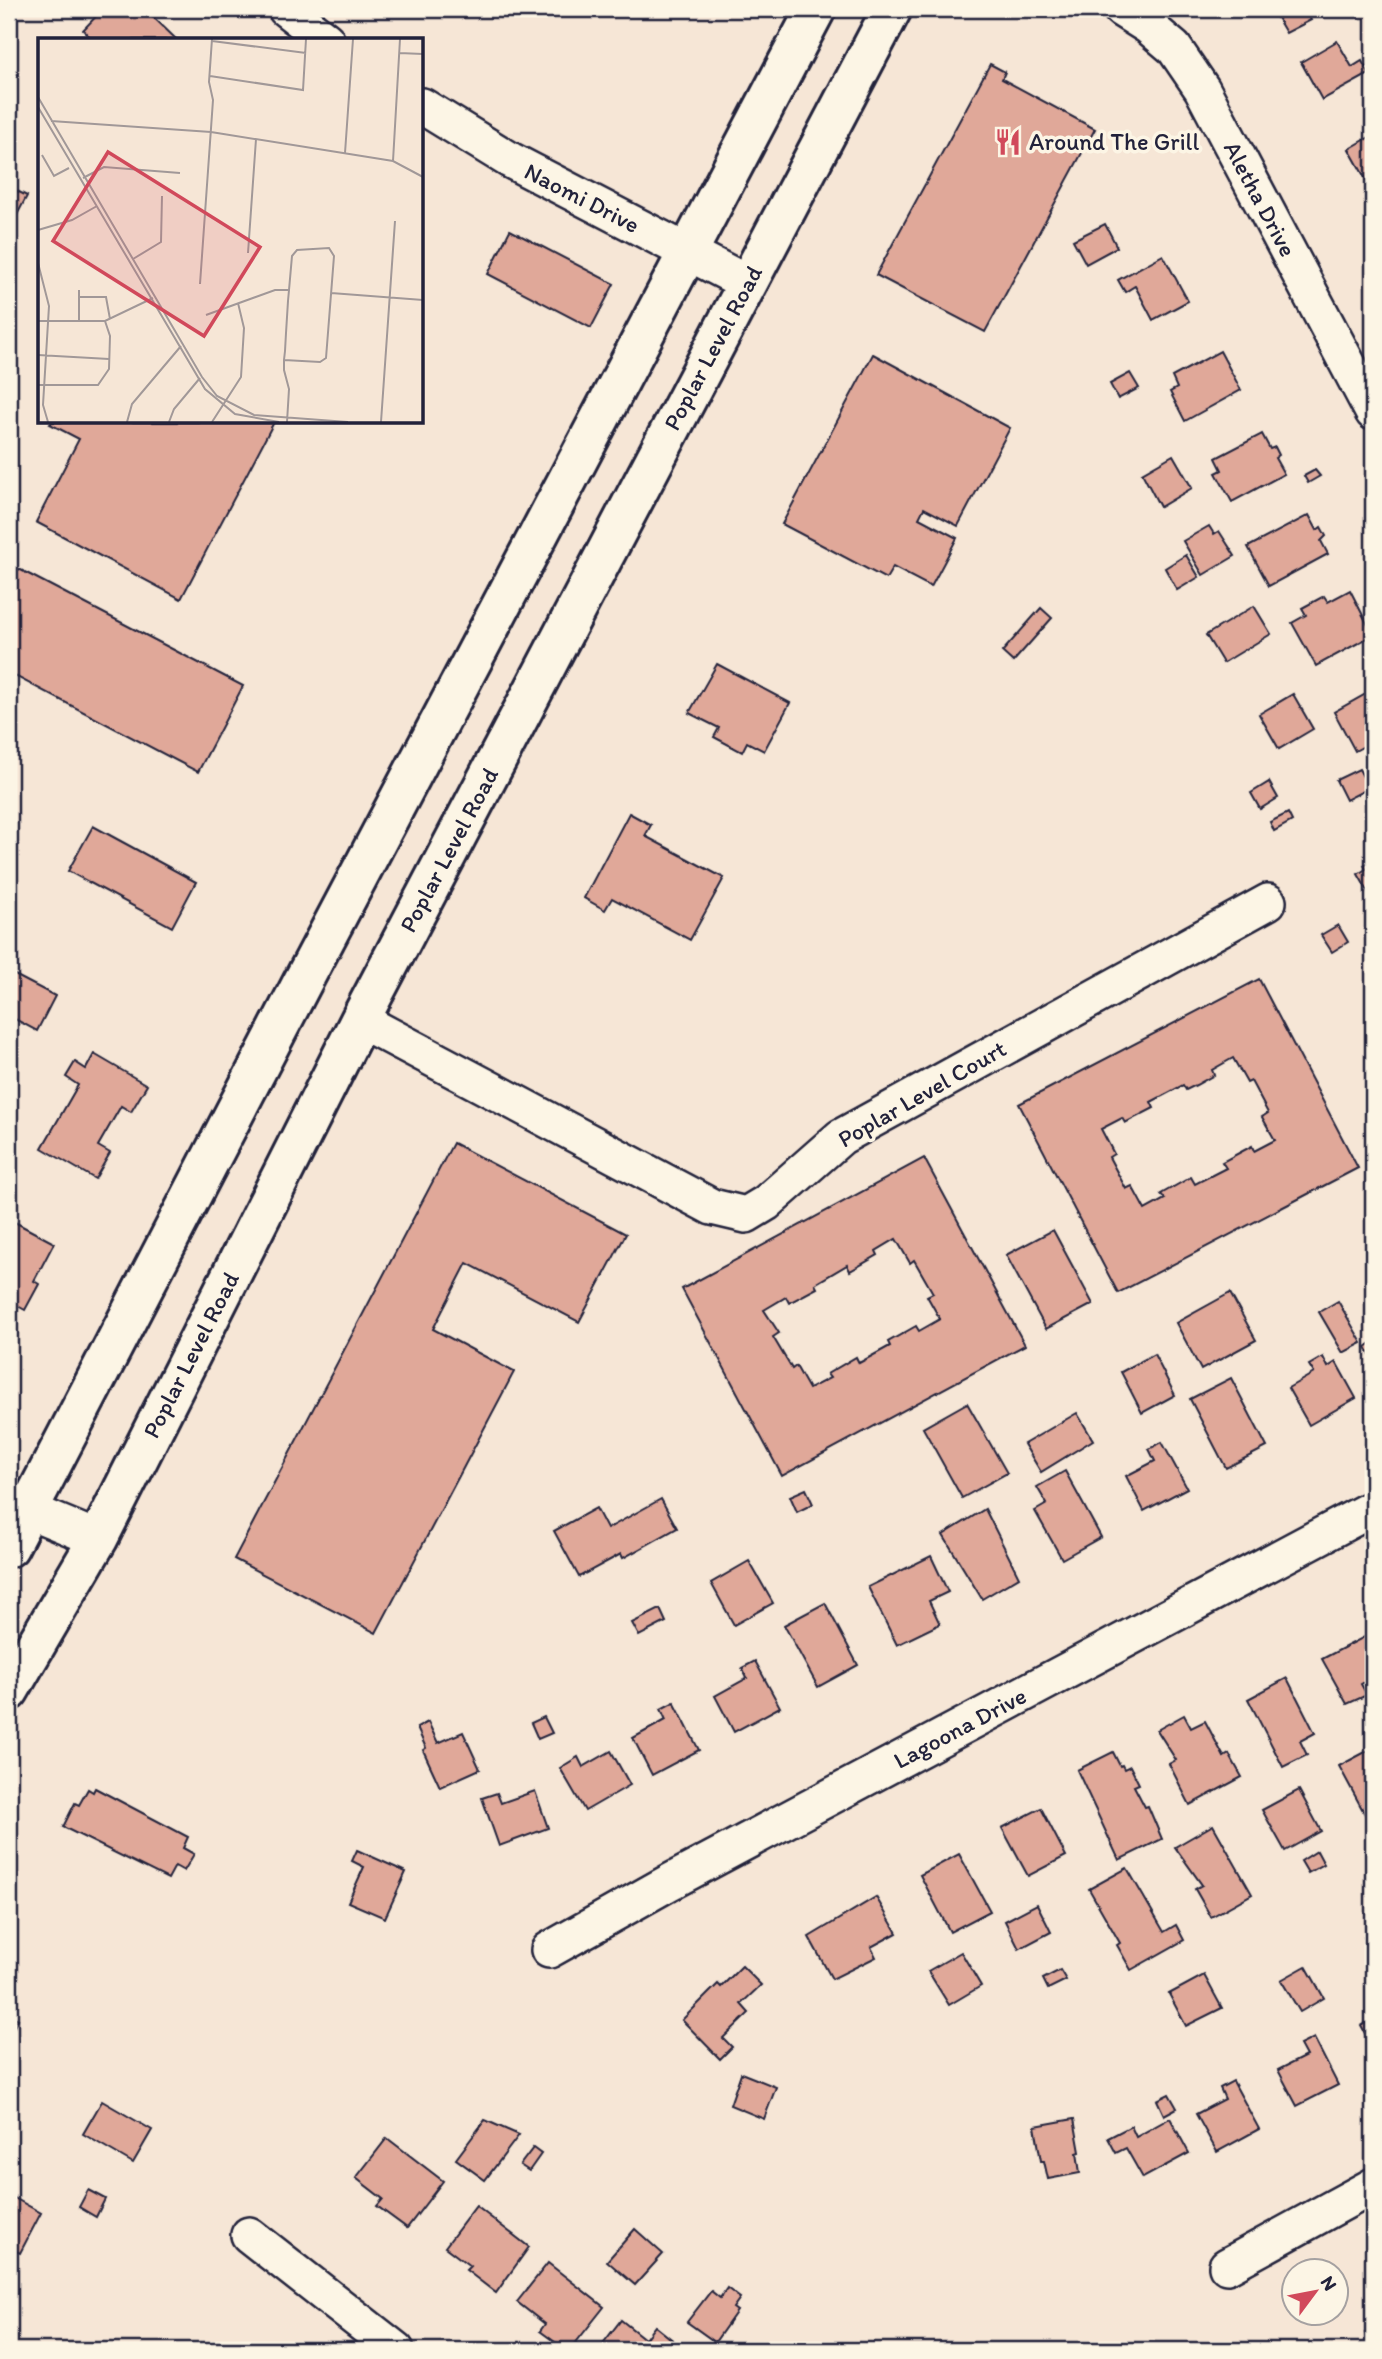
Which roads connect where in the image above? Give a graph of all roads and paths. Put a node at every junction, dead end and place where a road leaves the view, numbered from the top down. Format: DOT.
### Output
graph roads {
  1 [pos="285,9"];
  2 [pos="816,9"];
  3 [pos="892,9"];
  4 [pos="1121,9"];
  5 [pos="323,38"];
  6 [pos="424,107"];
  7 [pos="688,252"];
  8 [pos="747,283"];
  9 [pos="1373,412"];
  10 [pos="1268,902"];
  11 [pos="360,1020"];
  12 [pos="18,1505"];
  13 [pos="1373,1508"];
  14 [pos="98,1539"];
  15 [pos="9,1547"];
  16 [pos="9,1691"];
  17 [pos="549,1950"];
  18 [pos="1373,2186"];
  19 [pos="249,2235"];
  20 [pos="1227,2266"];
  21 [pos="397,2350"];
  1 -- 5 [label="street"];
  2 -- 7 [label="main road"];
  3 -- 8 [label="main road, Poplar Level Road"];
  4 -- 9 [label="street, Aletha Drive"];
  6 -- 7 [label="street, Naomi Drive"];
  7 -- 8 [label="street, Naomi Drive"];
  7 -- 12 [label="main road"];
  8 -- 11 [label="main road, Poplar Level Road"];
  10 -- 11 [label="street, Poplar Level Court"];
  11 -- 14 [label="main road, Poplar Level Road"];
  12 -- 14 [label="street"];
  12 -- 15 [label="main road"];
  13 -- 17 [label="street, Lagoona Drive"];
  14 -- 16 [label="main road, Poplar Level Road"];
  18 -- 20 [label="street"];
  19 -- 21 [label="street"];
}
